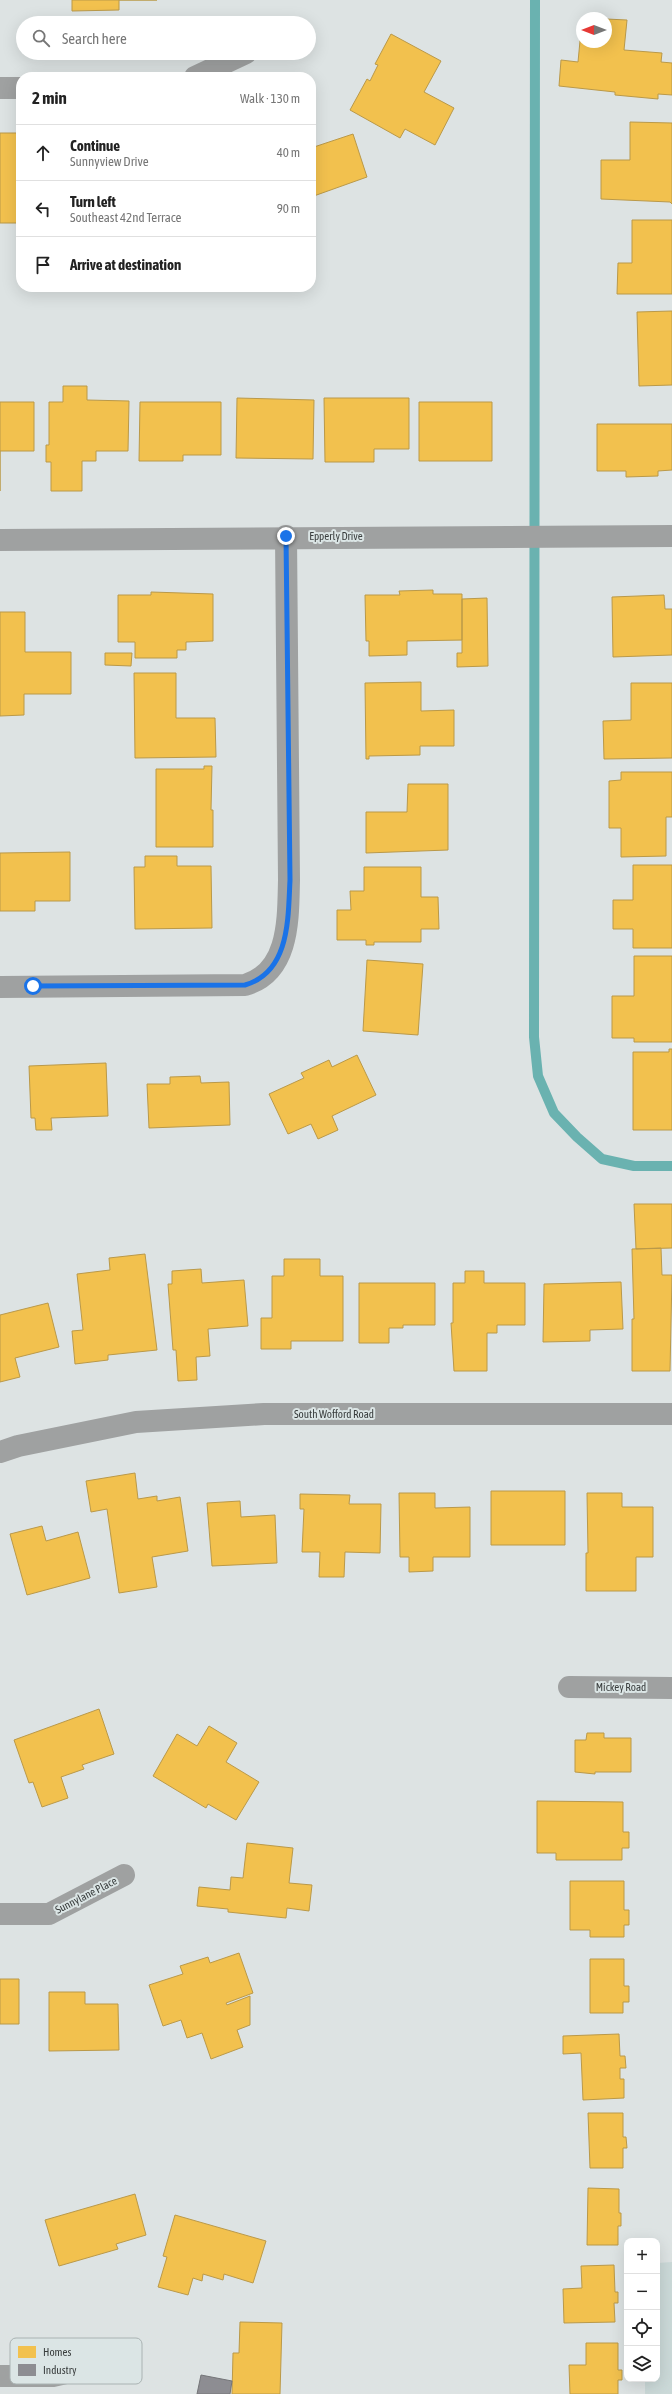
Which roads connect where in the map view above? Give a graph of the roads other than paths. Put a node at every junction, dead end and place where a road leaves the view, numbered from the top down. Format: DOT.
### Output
graph roads {
  1 [pos="231,60"];
  2 [pos="206,72"];
  3 [pos="0,88"];
  4 [pos="16,88"];
  5 [pos="286,536"];
  6 [pos="672,536"];
  7 [pos="0,540"];
  8 [pos="0,987"];
  9 [pos="672,1414"];
  10 [pos="0,1452"];
  11 [pos="569,1687"];
  12 [pos="672,1688"];
  13 [pos="124,1875"];
  14 [pos="0,1914"];
  1 -- 2 [label="street"];
  3 -- 4 [label="street"];
  5 -- 6 [label="street, Epperly Drive"];
  5 -- 7 [label="street, Epperly Drive"];
  5 -- 8 [label="street"];
  9 -- 10 [label="street, South Wofford Road"];
  11 -- 12 [label="street, Mickey Road"];
  13 -- 14 [label="street, Sunnylane Place"];
}
